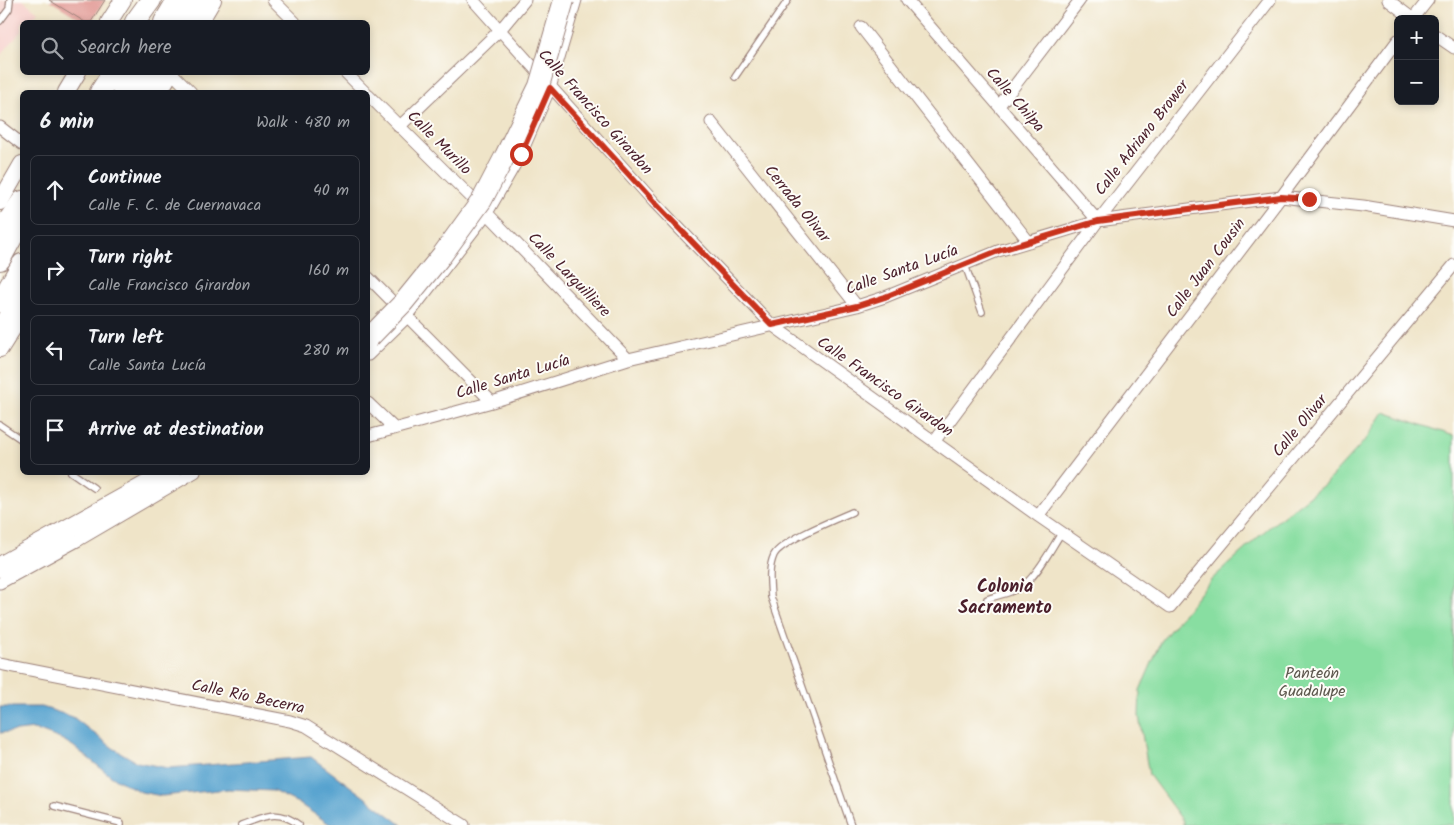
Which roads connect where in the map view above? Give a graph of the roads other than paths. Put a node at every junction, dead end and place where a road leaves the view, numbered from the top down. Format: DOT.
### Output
graph roads {
  1 [pos="10,0"];
  2 [pos="123,0"];
  3 [pos="152,0"];
  4 [pos="159,0"];
  5 [pos="178,0"];
  6 [pos="196,0"];
  7 [pos="213,0"];
  8 [pos="273,0"];
  9 [pos="473,0"];
  10 [pos="525,0"];
  11 [pos="564,0"];
  12 [pos="576,0"];
  13 [pos="788,0"];
  14 [pos="907,0"];
  15 [pos="1080,0"];
  16 [pos="1270,0"];
  17 [pos="1388,0"];
  18 [pos="1428,0"];
  19 [pos="1408,15"];
  20 [pos="1416,15"];
  21 [pos="110,20"];
  22 [pos="137,20"];
  23 [pos="144,20"];
  24 [pos="144,20"];
  25 [pos="165,20"];
  26 [pos="184,20"];
  27 [pos="201,20"];
  28 [pos="293,20"];
  29 [pos="0,21"];
  30 [pos="861,27"];
  31 [pos="500,30"];
  32 [pos="1439,38"];
  33 [pos="1394,45"];
  34 [pos="1454,48"];
  35 [pos="76,75"];
  36 [pos="98,75"];
  37 [pos="111,75"];
  38 [pos="117,75"];
  39 [pos="133,75"];
  40 [pos="151,75"];
  41 [pos="169,75"];
  42 [pos="174,75"];
  43 [pos="348,75"];
  44 [pos="735,77"];
  45 [pos="550,88"];
  46 [pos="67,90"];
  47 [pos="90,90"];
  48 [pos="101,90"];
  49 [pos="109,90"];
  50 [pos="124,90"];
  51 [pos="142,90"];
  52 [pos="160,90"];
  53 [pos="189,90"];
  54 [pos="362,90"];
  55 [pos="370,98"];
  56 [pos="999,106"];
  57 [pos="711,122"];
  58 [pos="0,127"];
  59 [pos="399,127"];
  60 [pos="20,142"];
  61 [pos="20,167"];
  62 [pos="1281,197"];
  63 [pos="0,202"];
  64 [pos="20,204"];
  65 [pos="487,213"];
  66 [pos="20,215"];
  67 [pos="20,216"];
  68 [pos="1098,221"];
  69 [pos="1454,221"];
  70 [pos="20,224"];
  71 [pos="20,230"];
  72 [pos="0,232"];
  73 [pos="20,242"];
  74 [pos="1029,242"];
  75 [pos="0,245"];
  76 [pos="0,250"];
  77 [pos="0,262"];
  78 [pos="965,265"];
  79 [pos="1454,265"];
  80 [pos="20,267"];
  81 [pos="0,277"];
  82 [pos="370,279"];
  83 [pos="20,296"];
  84 [pos="0,302"];
  85 [pos="857,306"];
  86 [pos="982,312"];
  87 [pos="20,317"];
  88 [pos="406,318"];
  89 [pos="772,325"];
  90 [pos="0,331"];
  91 [pos="370,337"];
  92 [pos="0,349"];
  93 [pos="370,353"];
  94 [pos="628,359"];
  95 [pos="492,402"];
  96 [pos="370,405"];
  97 [pos="0,425"];
  98 [pos="394,428"];
  99 [pos="370,435"];
  100 [pos="20,439"];
  101 [pos="934,442"];
  102 [pos="75,475"];
  103 [pos="166,475"];
  104 [pos="191,475"];
  105 [pos="94,488"];
  106 [pos="852,512"];
  107 [pos="1038,516"];
  108 [pos="1062,532"];
  109 [pos="0,567"];
  110 [pos="0,583"];
  111 [pos="987,599"];
  112 [pos="1170,607"];
  113 [pos="0,664"];
  114 [pos="54,806"];
  115 [pos="443,812"];
  116 [pos="121,824"];
  117 [pos="128,825"];
  118 [pos="240,825"];
  119 [pos="299,825"];
  120 [pos="449,825"];
  121 [pos="464,825"];
  122 [pos="851,825"];
  1 -- 29 [label="lane"];
  2 -- 21 [label="main road"];
  3 -- 22 [label="highway"];
  3 -- 23 [label="highway"];
  4 -- 24 [label="highway"];
  5 -- 25 [label="highway"];
  6 -- 26 [label="highway"];
  7 -- 27 [label="main road"];
  8 -- 28 [label="street"];
  9 -- 31 [label="street, Calle Francisco Girardon"];
  10 -- 31 [label="street"];
  11 -- 91 [label="highway, bridge"];
  12 -- 45 [label="street"];
  13 -- 44 [label="lane"];
  14 -- 56 [label="street, Calle Chilpa"];
  15 -- 56 [label="street"];
  16 -- 68 [label="street, Calle Adriano Brower"];
  17 -- 19 [label="street"];
  18 -- 20 [label="street"];
  30 -- 74 [label="street"];
  31 -- 45 [label="street, Calle Francisco Girardon"];
  31 -- 59 [label="street"];
  32 -- 34 [label="street"];
  33 -- 62 [label="street, Calle Juan Cousin"];
  35 -- 46 [label="main road"];
  36 -- 47 [label="highway"];
  37 -- 48 [label="highway"];
  38 -- 49 [label="highway"];
  39 -- 50 [label="highway"];
  40 -- 51 [label="highway"];
  41 -- 52 [label="main road"];
  42 -- 53 [label="street"];
  43 -- 54 [label="street, Calle Murillo"];
  45 -- 65 [label="street"];
  45 -- 89 [label="street, Calle Francisco Girardon"];
  55 -- 59 [label="street, Calle Murillo"];
  56 -- 68 [label="street, Calle Chilpa"];
  57 -- 85 [label="street, Cerrada Olivar"];
  58 -- 60 [label="street"];
  59 -- 65 [label="street, Calle Murillo"];
  61 -- 63 [label="main road"];
  62 -- 68 [label="street, Calle Santa Lucía"];
  62 -- 69 [label="street, Calle Santa Lucía"];
  62 -- 107 [label="street, Calle Juan Cousin"];
  64 -- 72 [label="highway"];
  65 -- 88 [label="street"];
  65 -- 94 [label="street, Calle Larguilliere"];
  66 -- 75 [label="highway"];
  67 -- 76 [label="highway"];
  68 -- 74 [label="street, Calle Santa Lucía"];
  68 -- 101 [label="street, Calle Adriano Brower"];
  70 -- 77 [label="highway"];
  71 -- 77 [label="highway"];
  73 -- 81 [label="highway"];
  74 -- 78 [label="street, Calle Santa Lucía"];
  78 -- 85 [label="street, Calle Santa Lucía"];
  78 -- 86 [label="lane"];
  79 -- 112 [label="street, Calle Olivar"];
  80 -- 84 [label="highway"];
  82 -- 88 [label="street"];
  83 -- 90 [label="highway"];
  85 -- 89 [label="street, Calle Santa Lucía"];
  87 -- 92 [label="main road"];
  88 -- 93 [label="street"];
  88 -- 95 [label="street"];
  89 -- 94 [label="street, Calle Santa Lucía"];
  89 -- 101 [label="street, Calle Francisco Girardon"];
  94 -- 95 [label="street, Calle Santa Lucía"];
  95 -- 98 [label="street, Calle Santa Lucía"];
  96 -- 98 [label="street"];
  97 -- 100 [label="lane"];
  98 -- 99 [label="street, Calle Santa Lucía"];
  101 -- 107 [label="street, Calle Francisco Girardon"];
  102 -- 105 [label="lane"];
  103 -- 109 [label="highway"];
  104 -- 110 [label="street"];
  106 -- 122 [label="lane"];
  107 -- 108 [label="street, Calle Francisco Girardon"];
  108 -- 111 [label="lane"];
  108 -- 112 [label="street, Calle Francisco Girardon"];
  113 -- 115 [label="street, Calle Río Becerra"];
  114 -- 116 [label="lane"];
  115 -- 120 [label="street"];
  115 -- 121 [label="street, Calle Río Becerra"];
  116 -- 117 [label="lane"];
  118 -- 119 [label="lane"];
}
